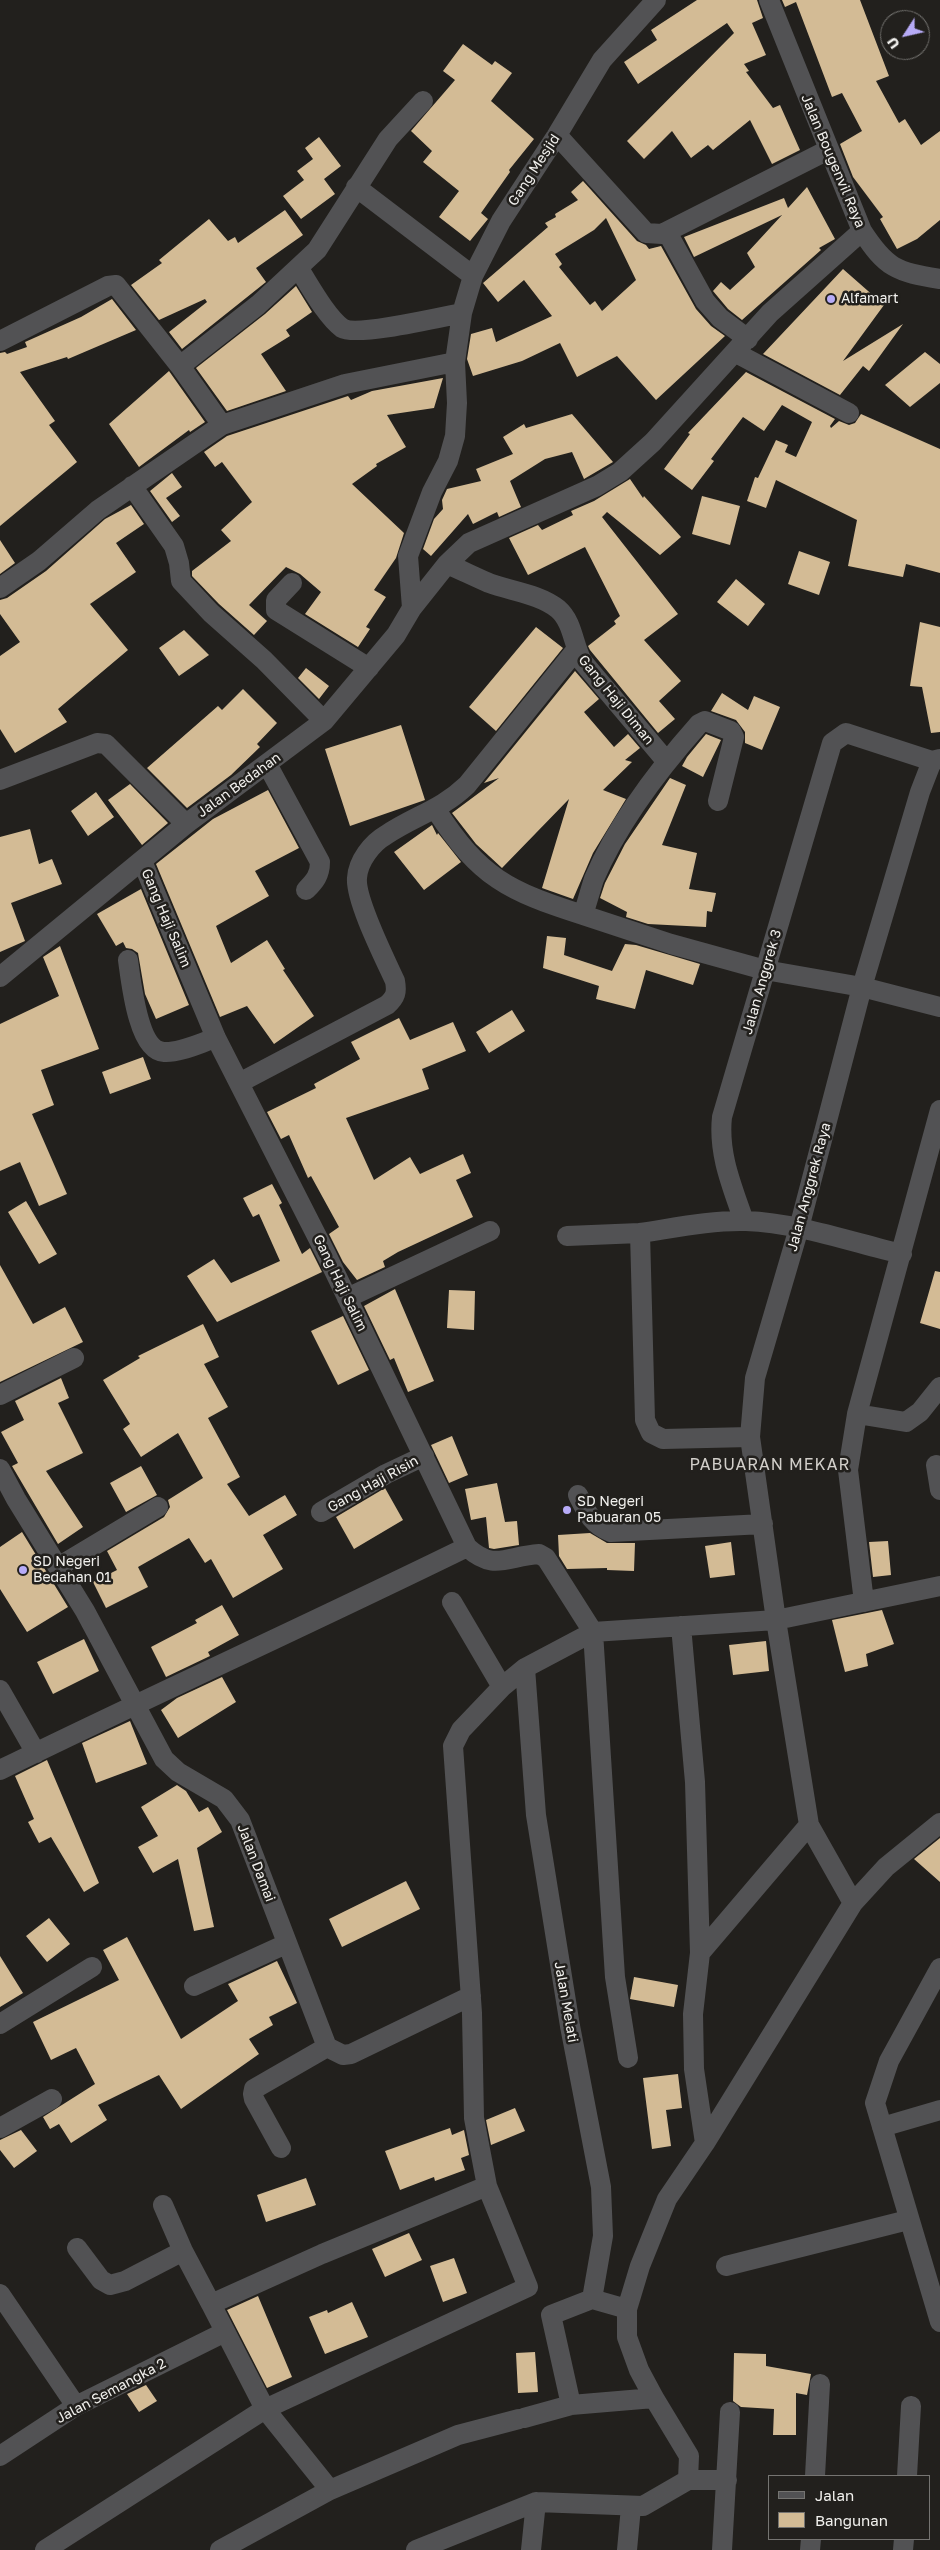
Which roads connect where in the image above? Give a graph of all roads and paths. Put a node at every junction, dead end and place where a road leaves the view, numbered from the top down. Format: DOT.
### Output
graph roads {
  1 [pos="656,0"];
  2 [pos="769,0"];
  3 [pos="423,101"];
  4 [pos="557,135"];
  5 [pos="828,150"];
  6 [pos="356,187"];
  7 [pos="862,231"];
  8 [pos="667,232"];
  9 [pos="299,269"];
  10 [pos="936,274"];
  11 [pos="473,276"];
  12 [pos="462,313"];
  13 [pos="0,341"];
  14 [pos="742,346"];
  15 [pos="455,362"];
  16 [pos="180,366"];
  17 [pos="850,413"];
  18 [pos="222,425"];
  19 [pos="132,486"];
  20 [pos="446,564"];
  21 [pos="292,583"];
  22 [pos="0,588"];
  23 [pos="412,608"];
  24 [pos="576,650"];
  25 [pos="369,668"];
  26 [pos="324,721"];
  27 [pos="936,760"];
  28 [pos="667,762"];
  29 [pos="267,764"];
  30 [pos="0,780"];
  31 [pos="718,802"];
  32 [pos="436,810"];
  33 [pos="186,824"];
  34 [pos="142,861"];
  35 [pos="306,890"];
  36 [pos="583,915"];
  37 [pos="128,960"];
  38 [pos="765,970"];
  39 [pos="0,977"];
  40 [pos="862,987"];
  41 [pos="940,1007"];
  42 [pos="216,1038"];
  43 [pos="239,1083"];
  44 [pos="940,1110"];
  45 [pos="744,1221"];
  46 [pos="799,1228"];
  47 [pos="490,1231"];
  48 [pos="640,1233"];
  49 [pos="567,1236"];
  50 [pos="902,1254"];
  51 [pos="347,1298"];
  52 [pos="74,1358"];
  53 [pos="940,1387"];
  54 [pos="0,1395"];
  55 [pos="857,1414"];
  56 [pos="750,1437"];
  57 [pos="424,1456"];
  58 [pos="936,1465"];
  59 [pos="0,1469"];
  60 [pos="940,1490"];
  61 [pos="578,1495"];
  62 [pos="158,1507"];
  63 [pos="322,1512"];
  64 [pos="762,1524"];
  65 [pos="467,1547"];
  66 [pos="58,1567"];
  67 [pos="940,1586"];
  68 [pos="452,1602"];
  69 [pos="864,1602"];
  70 [pos="776,1620"];
  71 [pos="681,1626"];
  72 [pos="593,1632"];
  73 [pos="525,1668"];
  74 [pos="502,1687"];
  75 [pos="0,1690"];
  76 [pos="136,1703"];
  77 [pos="36,1753"];
  78 [pos="0,1770"];
  79 [pos="940,1823"];
  80 [pos="809,1825"];
  81 [pos="853,1904"];
  82 [pos="286,1944"];
  83 [pos="700,1953"];
  84 [pos="92,1967"];
  85 [pos="938,1976"];
  86 [pos="194,1986"];
  87 [pos="471,1996"];
  88 [pos="0,2024"];
  89 [pos="327,2047"];
  90 [pos="628,2058"];
  91 [pos="52,2099"];
  92 [pos="940,2110"];
  93 [pos="882,2127"];
  94 [pos="0,2128"];
  95 [pos="705,2143"];
  96 [pos="281,2148"];
  97 [pos="487,2186"];
  98 [pos="163,2205"];
  99 [pos="908,2220"];
  100 [pos="77,2248"];
  101 [pos="183,2251"];
  102 [pos="726,2266"];
  103 [pos="0,2294"];
  104 [pos="592,2299"];
  105 [pos="210,2304"];
  106 [pos="627,2309"];
  107 [pos="940,2322"];
  108 [pos="225,2332"];
  109 [pos="820,2384"];
  110 [pos="654,2398"];
  111 [pos="571,2405"];
  112 [pos="76,2406"];
  113 [pos="911,2406"];
  114 [pos="265,2409"];
  115 [pos="730,2412"];
  116 [pos="0,2456"];
  117 [pos="815,2475"];
  118 [pos="907,2475"];
  119 [pos="688,2480"];
  120 [pos="727,2480"];
  121 [pos="330,2490"];
  122 [pos="536,2502"];
  123 [pos="631,2506"];
  124 [pos="437,2546"];
  125 [pos="45,2550"];
  126 [pos="220,2550"];
  127 [pos="416,2550"];
  128 [pos="531,2550"];
  129 [pos="626,2550"];
  130 [pos="722,2550"];
  1 -- 4 [label="street, Gang Mesjid"];
  2 -- 5 [label="street, Jalan Bougenvil Raya"];
  3 -- 6 [label="street"];
  4 -- 8 [label="street"];
  4 -- 11 [label="street, Gang Mesjid"];
  5 -- 7 [label="street, Jalan Bougenvil Raya"];
  5 -- 8 [label="street"];
  6 -- 9 [label="street"];
  6 -- 11 [label="street"];
  7 -- 10 [label="street, Jalan Bougenvil Raya"];
  7 -- 14 [label="street, Jalan Bedahan"];
  8 -- 14 [label="street"];
  9 -- 12 [label="street"];
  9 -- 16 [label="street"];
  11 -- 12 [label="street, Gang Mesjid"];
  12 -- 15 [label="street, Gang Mesjid"];
  13 -- 16 [label="street"];
  14 -- 17 [label="street"];
  14 -- 20 [label="street, Jalan Bedahan"];
  15 -- 18 [label="street"];
  15 -- 23 [label="street, Gang Mesjid"];
  16 -- 18 [label="street"];
  18 -- 19 [label="street"];
  19 -- 22 [label="street"];
  19 -- 26 [label="street"];
  20 -- 23 [label="street, Jalan Bedahan"];
  20 -- 24 [label="street, Gang Haji Diman"];
  21 -- 25 [label="street"];
  23 -- 25 [label="street, Jalan Bedahan"];
  24 -- 28 [label="street, Gang Haji Diman"];
  24 -- 32 [label="street"];
  25 -- 26 [label="street, Jalan Bedahan"];
  26 -- 29 [label="street, Jalan Bedahan"];
  27 -- 38 [label="street, Jalan Anggrek 3"];
  27 -- 40 [label="street, Jalan Anggrek Raya"];
  28 -- 31 [label="street"];
  28 -- 36 [label="street"];
  29 -- 33 [label="street, Jalan Bedahan"];
  29 -- 35 [label="street"];
  30 -- 33 [label="street"];
  32 -- 36 [label="street"];
  32 -- 43 [label="street"];
  33 -- 34 [label="street, Jalan Bedahan"];
  34 -- 39 [label="street, Jalan Bedahan"];
  34 -- 42 [label="street, Gang Haji Salim"];
  36 -- 38 [label="street"];
  37 -- 42 [label="street"];
  38 -- 40 [label="street"];
  38 -- 45 [label="street, Jalan Anggrek 3"];
  40 -- 41 [label="street"];
  40 -- 46 [label="street, Jalan Anggrek Raya"];
  42 -- 43 [label="street, Gang Haji Salim"];
  43 -- 51 [label="street, Gang Haji Salim"];
  44 -- 50 [label="street"];
  45 -- 46 [label="street"];
  45 -- 48 [label="street"];
  46 -- 50 [label="street"];
  46 -- 56 [label="street, Jalan Anggrek Raya"];
  47 -- 51 [label="street"];
  48 -- 49 [label="street"];
  48 -- 56 [label="street"];
  50 -- 55 [label="street"];
  51 -- 57 [label="street, Gang Haji Salim"];
  52 -- 54 [label="street"];
  53 -- 55 [label="street"];
  55 -- 69 [label="street"];
  56 -- 64 [label="street, Jalan Anggrek Raya"];
  57 -- 63 [label="street, Gang Haji Risin"];
  57 -- 65 [label="street, Gang Haji Salim"];
  58 -- 60 [label="street"];
  59 -- 66 [label="street, Jalan Damai"];
  61 -- 64 [label="street"];
  62 -- 66 [label="street"];
  64 -- 70 [label="street, Jalan Anggrek Raya"];
  65 -- 72 [label="street"];
  65 -- 76 [label="street"];
  66 -- 76 [label="street, Jalan Damai"];
  67 -- 69 [label="street"];
  68 -- 74 [label="street"];
  69 -- 70 [label="street"];
  70 -- 71 [label="street"];
  70 -- 80 [label="street, Jalan Anggrek Raya"];
  71 -- 72 [label="street"];
  71 -- 83 [label="street"];
  72 -- 73 [label="street"];
  72 -- 90 [label="street"];
  73 -- 74 [label="street"];
  73 -- 104 [label="street, Jalan Melati"];
  74 -- 87 [label="street"];
  75 -- 77 [label="street"];
  76 -- 77 [label="street"];
  76 -- 82 [label="street, Jalan Damai"];
  77 -- 78 [label="street"];
  79 -- 81 [label="street"];
  80 -- 81 [label="street, Jalan Anggrek Raya"];
  80 -- 83 [label="street"];
  81 -- 95 [label="street"];
  82 -- 86 [label="street"];
  82 -- 89 [label="street, Jalan Damai"];
  83 -- 95 [label="street"];
  84 -- 88 [label="street"];
  85 -- 93 [label="street"];
  87 -- 89 [label="street"];
  87 -- 97 [label="street"];
  89 -- 96 [label="street"];
  91 -- 94 [label="street"];
  92 -- 93 [label="street"];
  93 -- 99 [label="street"];
  95 -- 106 [label="street"];
  97 -- 105 [label="street"];
  97 -- 114 [label="street"];
  98 -- 101 [label="street"];
  99 -- 102 [label="street"];
  99 -- 107 [label="street"];
  100 -- 101 [label="street"];
  101 -- 105 [label="street"];
  103 -- 112 [label="street"];
  104 -- 106 [label="street"];
  104 -- 111 [label="street"];
  105 -- 108 [label="street"];
  106 -- 110 [label="street"];
  108 -- 112 [label="street, Jalan Semangka 2"];
  108 -- 114 [label="street"];
  109 -- 117 [label="street"];
  110 -- 111 [label="street"];
  110 -- 119 [label="street"];
  111 -- 121 [label="street"];
  112 -- 116 [label="street, Jalan Semangka 2"];
  113 -- 118 [label="street"];
  114 -- 121 [label="street"];
  114 -- 125 [label="street"];
  115 -- 120 [label="street"];
  119 -- 120 [label="street"];
  119 -- 123 [label="street"];
  120 -- 130 [label="street"];
  121 -- 126 [label="street"];
  122 -- 123 [label="street"];
  122 -- 124 [label="street"];
  122 -- 128 [label="street"];
  123 -- 129 [label="street"];
  124 -- 127 [label="street"];
}
